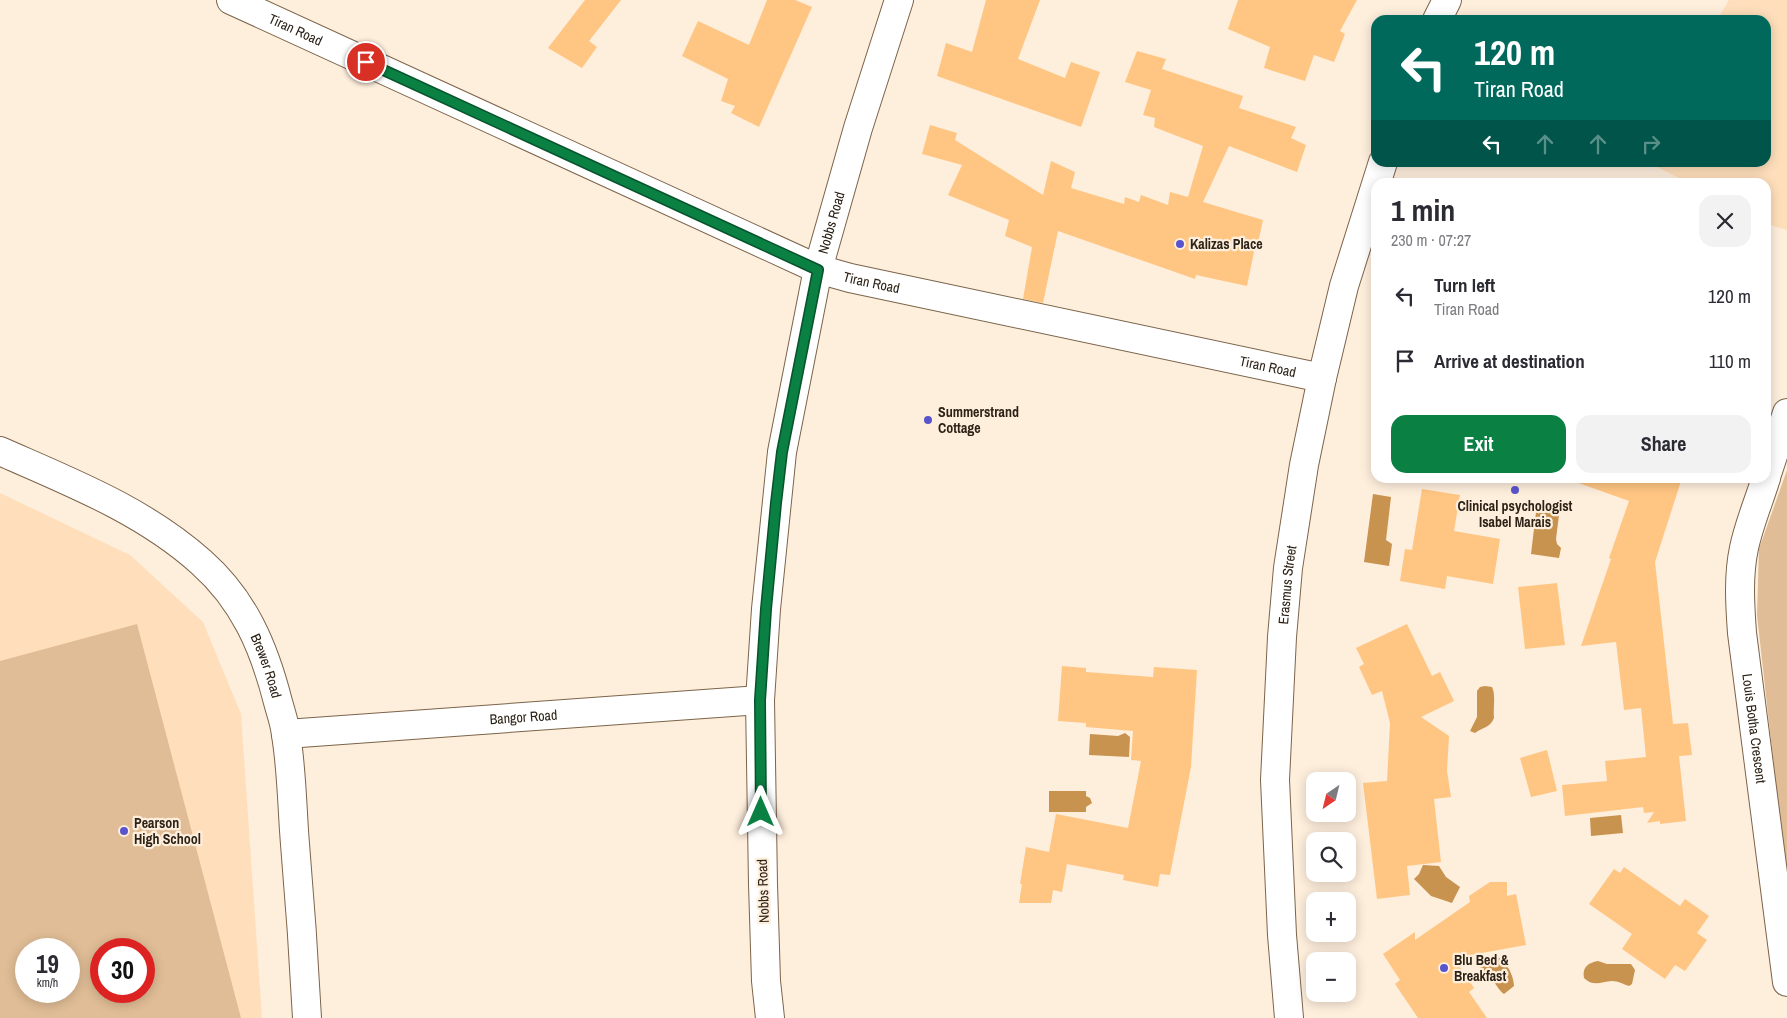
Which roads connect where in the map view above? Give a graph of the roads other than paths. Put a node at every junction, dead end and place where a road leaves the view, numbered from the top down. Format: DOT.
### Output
graph roads {
  1 [pos="231,0"];
  2 [pos="899,0"];
  3 [pos="1446,0"];
  4 [pos="1439,15"];
  5 [pos="1371,200"];
  6 [pos="818,270"];
  7 [pos="1322,378"];
  8 [pos="1787,413"];
  9 [pos="0,451"];
  10 [pos="1771,462"];
  11 [pos="1764,483"];
  12 [pos="760,700"];
  13 [pos="286,734"];
  14 [pos="1787,982"];
  15 [pos="308,1018"];
  16 [pos="770,1018"];
  17 [pos="1289,1018"];
  1 -- 6 [label="street, Tiran Road"];
  2 -- 6 [label="street, Nobbs Road"];
  3 -- 4 [label="street"];
  5 -- 7 [label="street, Erasmus Street"];
  6 -- 7 [label="street, Tiran Road"];
  6 -- 12 [label="street, Nobbs Road"];
  7 -- 17 [label="street, Erasmus Street"];
  8 -- 10 [label="street, Louis Botha Crescent"];
  9 -- 13 [label="street, Brewer Road"];
  11 -- 14 [label="street, Louis Botha Crescent"];
  12 -- 13 [label="street, Bangor Road"];
  12 -- 16 [label="street, Nobbs Road"];
  13 -- 15 [label="street, Brewer Road"];
}
